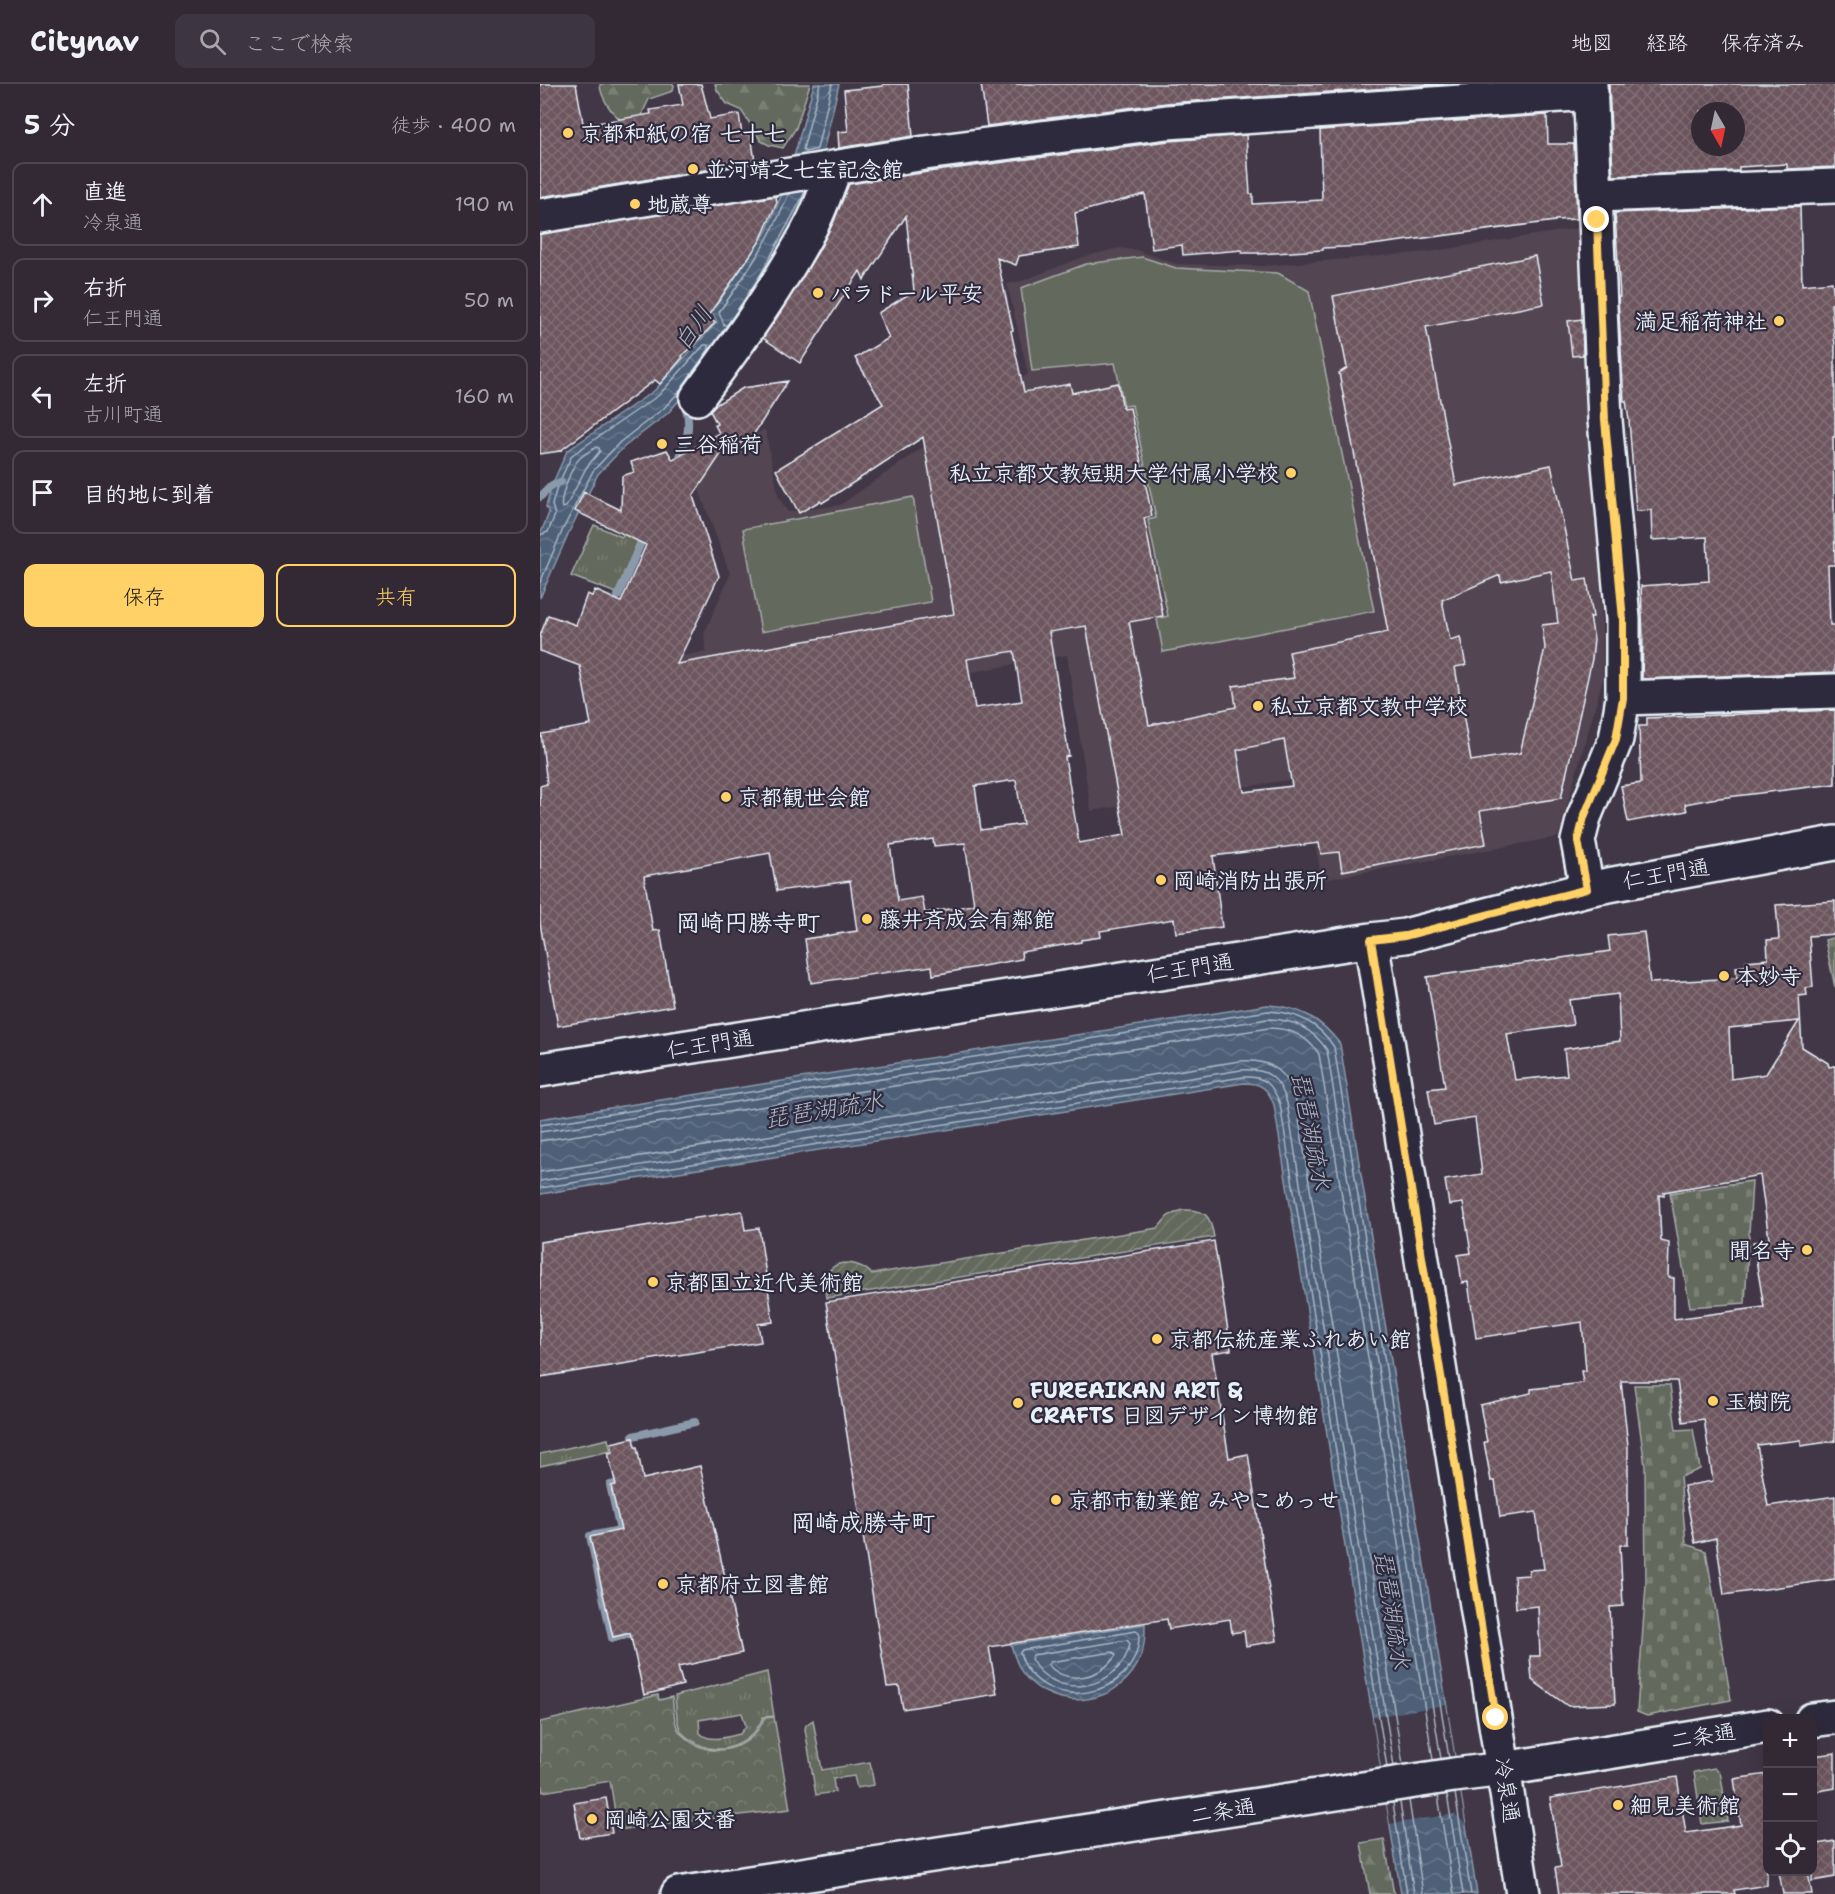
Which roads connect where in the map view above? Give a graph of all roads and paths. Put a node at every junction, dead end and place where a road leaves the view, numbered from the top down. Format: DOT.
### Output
graph roads {
  1 [pos="1590,88"];
  2 [pos="828,169"];
  3 [pos="1835,186"];
  4 [pos="1596,195"];
  5 [pos="540,216"];
  6 [pos="697,398"];
  7 [pos="1835,691"];
  8 [pos="1623,698"];
  9 [pos="1835,843"];
  10 [pos="1587,889"];
  11 [pos="1371,940"];
  12 [pos="540,1070"];
  13 [pos="1835,1717"];
  14 [pos="1817,1719"];
  15 [pos="1763,1727"];
  16 [pos="1504,1769"];
  17 [pos="678,1894"];
  18 [pos="1523,1894"];
  1 -- 2 [label="street"];
  1 -- 4 [label="street"];
  2 -- 5 [label="street"];
  2 -- 6 [label="street"];
  3 -- 4 [label="street"];
  4 -- 8 [label="street"];
  7 -- 8 [label="street"];
  8 -- 10 [label="street"];
  9 -- 10 [label="street, 仁王門通"];
  10 -- 11 [label="street, 仁王門通"];
  11 -- 12 [label="street, 仁王門通"];
  11 -- 16 [label="street, 冷泉通"];
  13 -- 14 [label="street"];
  15 -- 16 [label="street, 二条通"];
  16 -- 17 [label="street, 二条通"];
  16 -- 18 [label="street, 冷泉通"];
}
